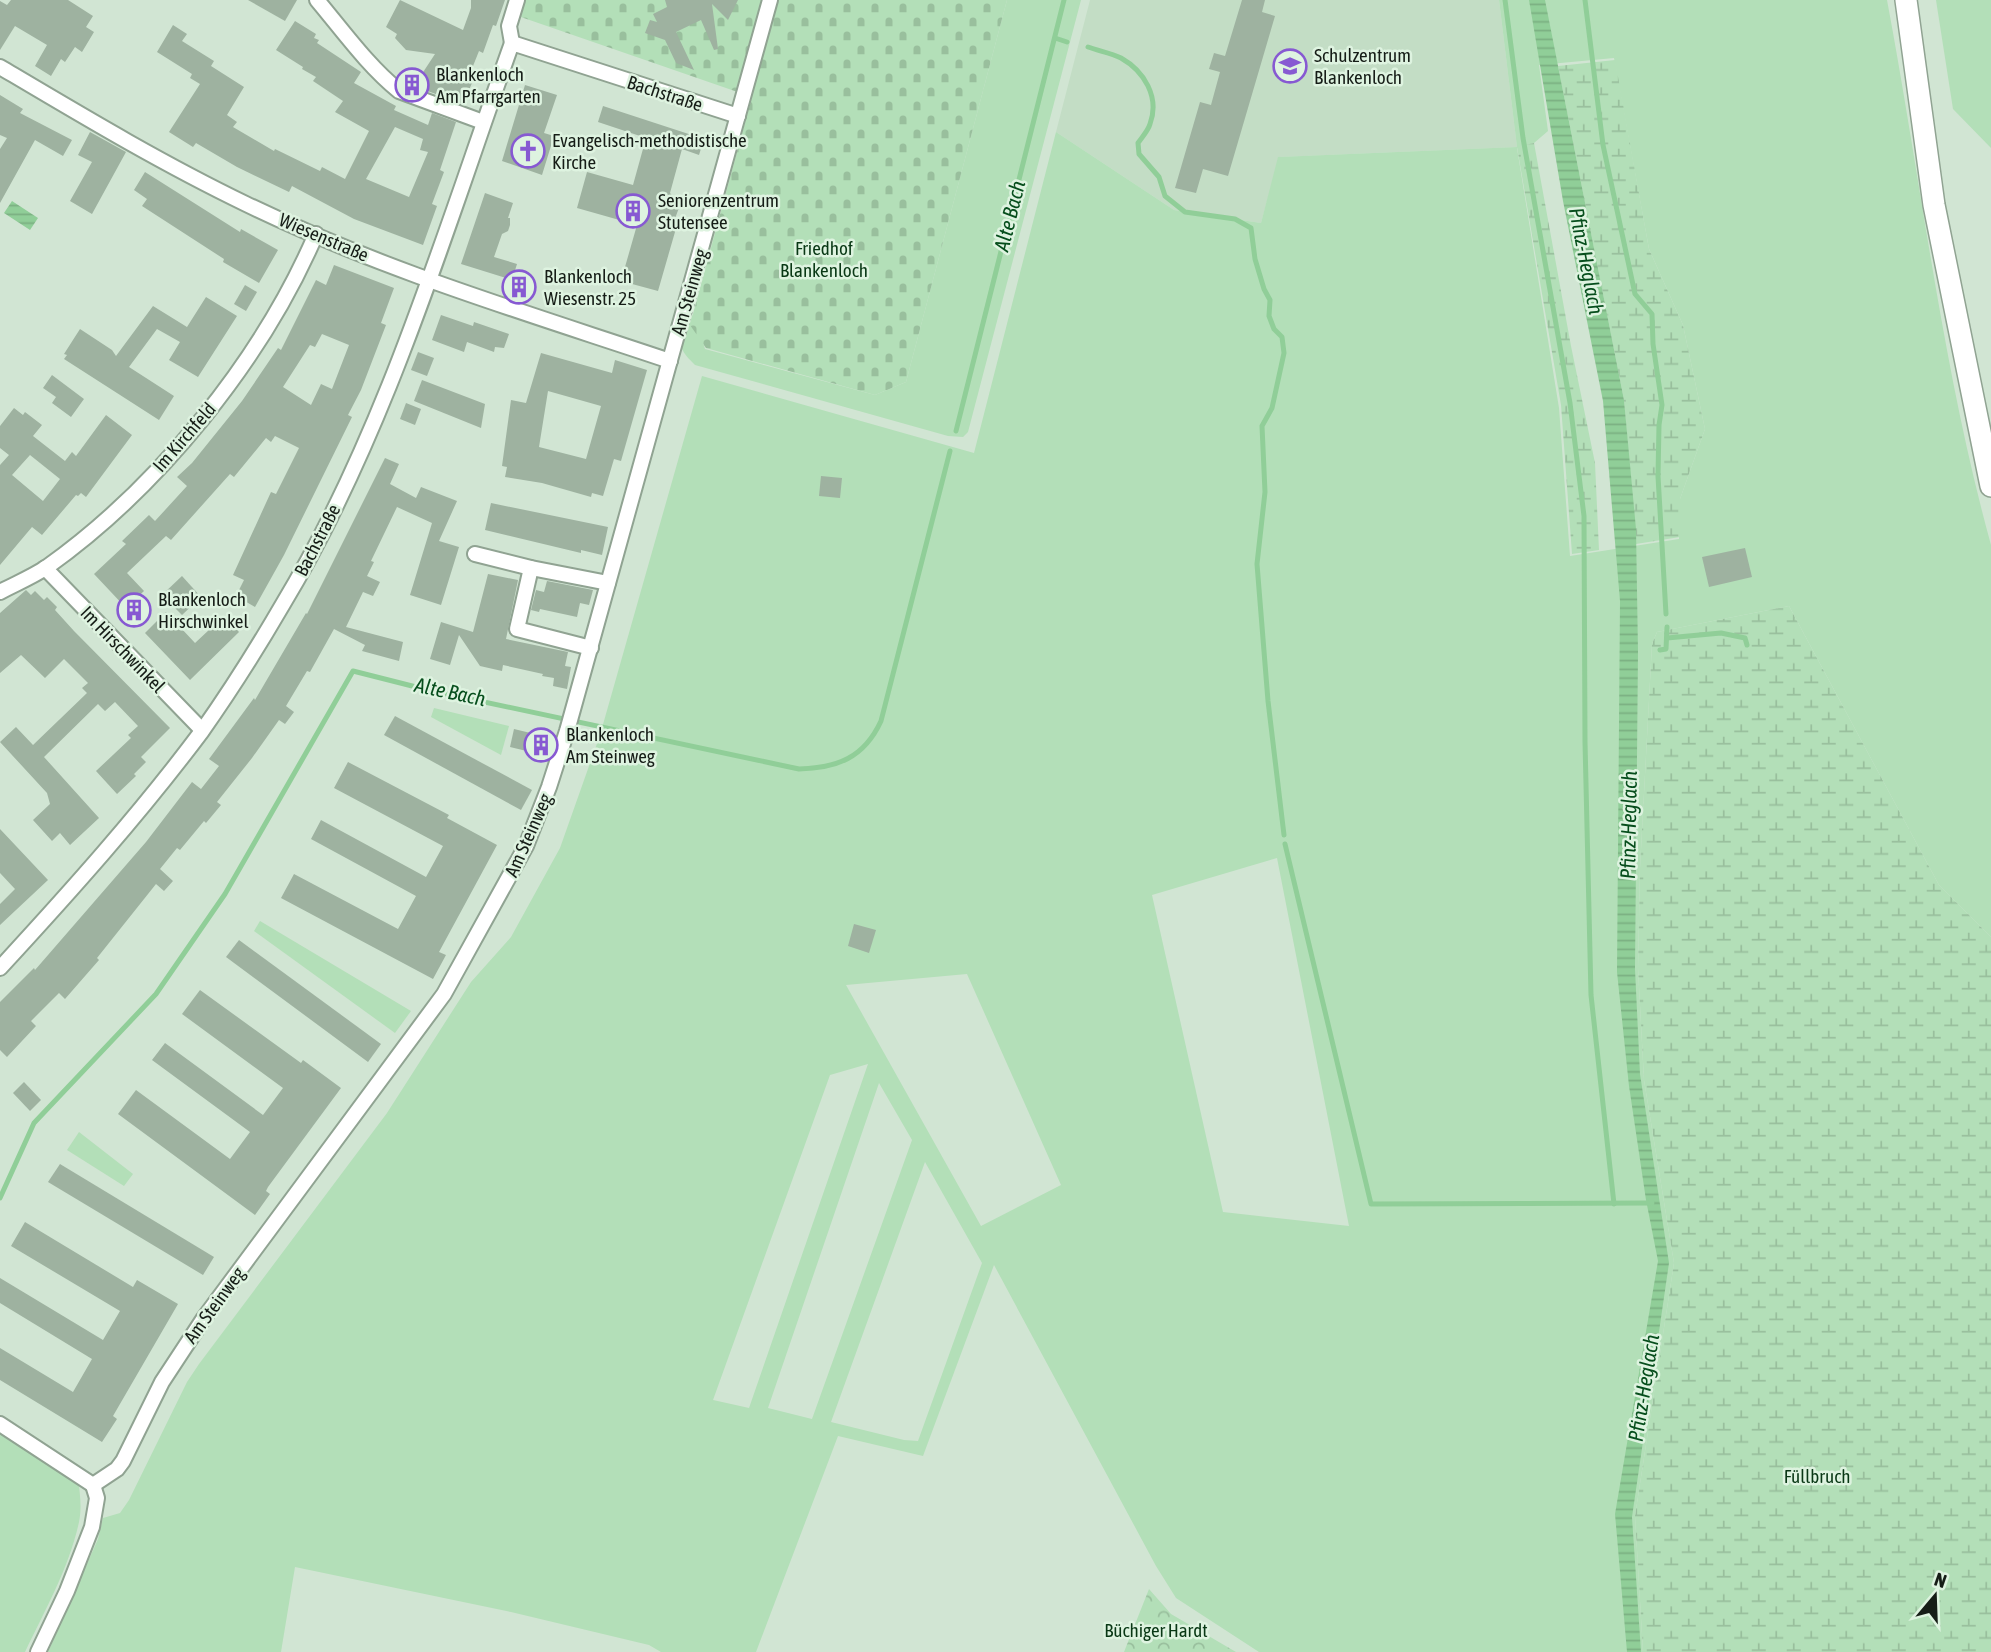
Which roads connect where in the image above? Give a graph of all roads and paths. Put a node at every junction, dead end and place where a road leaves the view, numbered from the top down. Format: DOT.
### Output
graph roads {
  1 [pos="317,0"];
  2 [pos="517,0"];
  3 [pos="770,0"];
  4 [pos="1906,0"];
  5 [pos="512,43"];
  6 [pos="0,67"];
  7 [pos="737,117"];
  8 [pos="483,122"];
  9 [pos="316,234"];
  10 [pos="429,280"];
  11 [pos="670,361"];
  12 [pos="1991,486"];
  13 [pos="475,554"];
  14 [pos="45,568"];
  15 [pos="531,568"];
  16 [pos="608,583"];
  17 [pos="0,592"];
  18 [pos="591,648"];
  19 [pos="202,730"];
  20 [pos="0,968"];
  21 [pos="0,1424"];
  22 [pos="93,1485"];
  23 [pos="38,1652"];
  1 -- 8 [label="street"];
  2 -- 5 [label="street, Bachstraße"];
  3 -- 7 [label="street, Am Steinweg"];
  4 -- 12 [label="main road"];
  5 -- 7 [label="street, Bachstraße"];
  5 -- 8 [label="street, Bachstraße"];
  6 -- 9 [label="street, Wiesenstraße"];
  7 -- 11 [label="street, Am Steinweg"];
  8 -- 10 [label="street, Bachstraße"];
  9 -- 10 [label="street, Wiesenstraße"];
  9 -- 14 [label="street, Im Kirchfeld"];
  10 -- 11 [label="street, Wiesenstraße"];
  10 -- 19 [label="street, Bachstraße"];
  11 -- 16 [label="street, Am Steinweg"];
  13 -- 15 [label="street"];
  14 -- 17 [label="street, Im Kirchfeld"];
  14 -- 19 [label="street, Im Hirschwinkel"];
  15 -- 16 [label="street"];
  15 -- 18 [label="street"];
  16 -- 18 [label="street, Am Steinweg"];
  18 -- 22 [label="street, Am Steinweg"];
  19 -- 20 [label="street, Bachstraße"];
  21 -- 22 [label="street"];
  22 -- 23 [label="street"];
}
